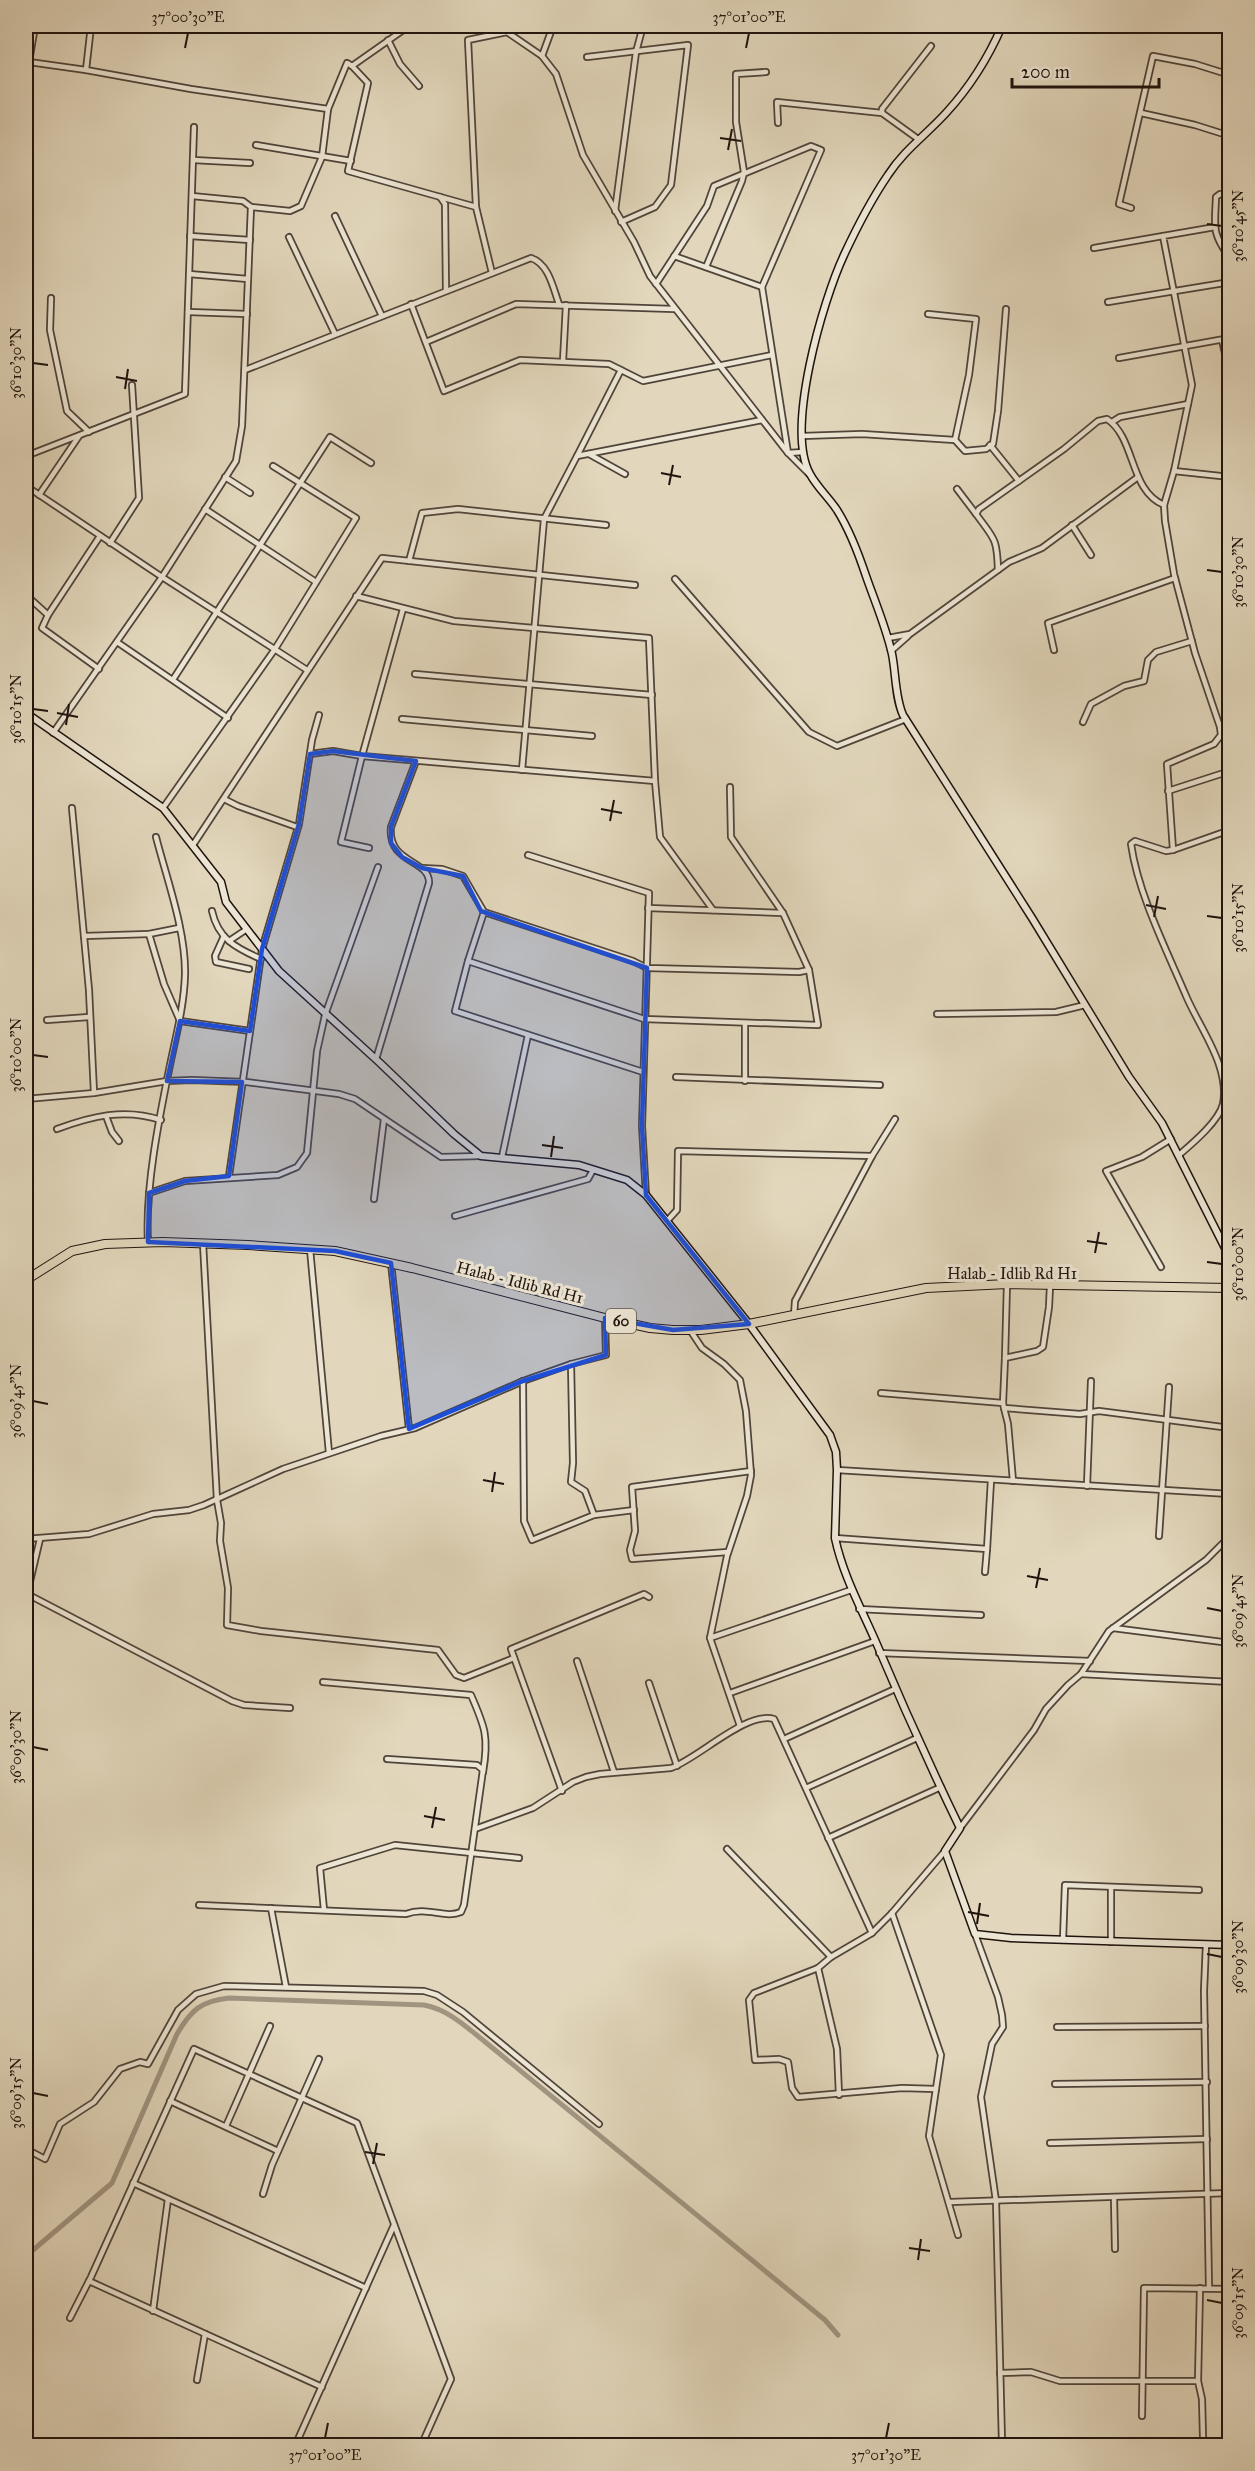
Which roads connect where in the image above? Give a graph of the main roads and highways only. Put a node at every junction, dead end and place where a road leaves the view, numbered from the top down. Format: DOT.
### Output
graph roads {
  1 [pos="26,1280"];
  2 [pos="1230,1288"];
  1 -- 2 [label="highway, Halab - Idlib Rd H1 / 60"];
}
